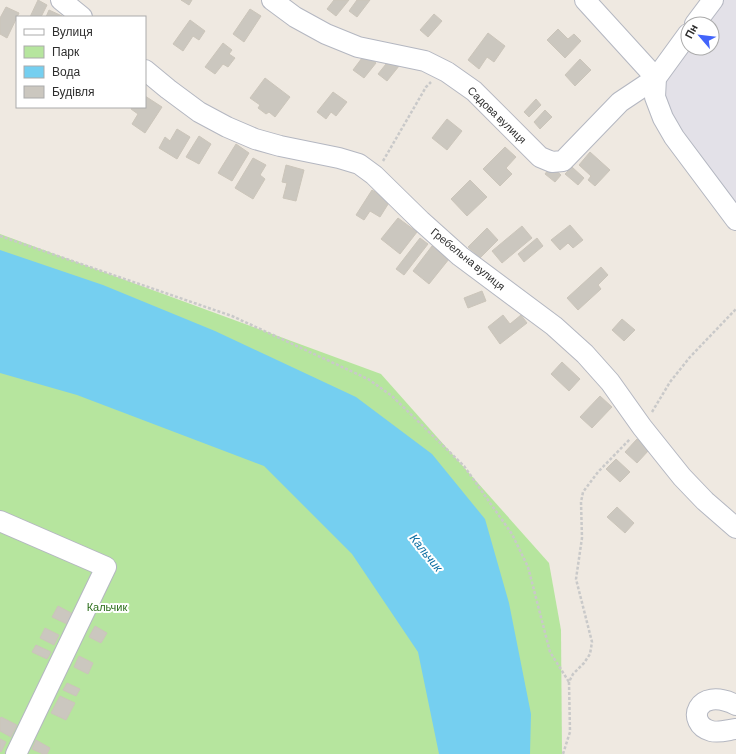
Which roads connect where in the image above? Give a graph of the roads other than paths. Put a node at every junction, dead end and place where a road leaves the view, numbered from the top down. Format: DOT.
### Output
graph roads {
  1 [pos="61,0"];
  2 [pos="272,0"];
  3 [pos="585,0"];
  4 [pos="713,0"];
  5 [pos="81,16"];
  6 [pos="701,16"];
  7 [pos="680,45"];
  8 [pos="146,71"];
  9 [pos="656,78"];
  10 [pos="736,220"];
  11 [pos="0,521"];
  12 [pos="736,528"];
  13 [pos="736,705"];
  14 [pos="736,729"];
  15 [pos="16,754"];
  1 -- 5 [label="street"];
  2 -- 9 [label="street, Садова вулиця"];
  3 -- 9 [label="street"];
  4 -- 6 [label="street"];
  7 -- 9 [label="street"];
  8 -- 12 [label="street, Гребельна вулиця"];
  9 -- 10 [label="street"];
  11 -- 15 [label="street"];
  13 -- 14 [label="street"];
}
